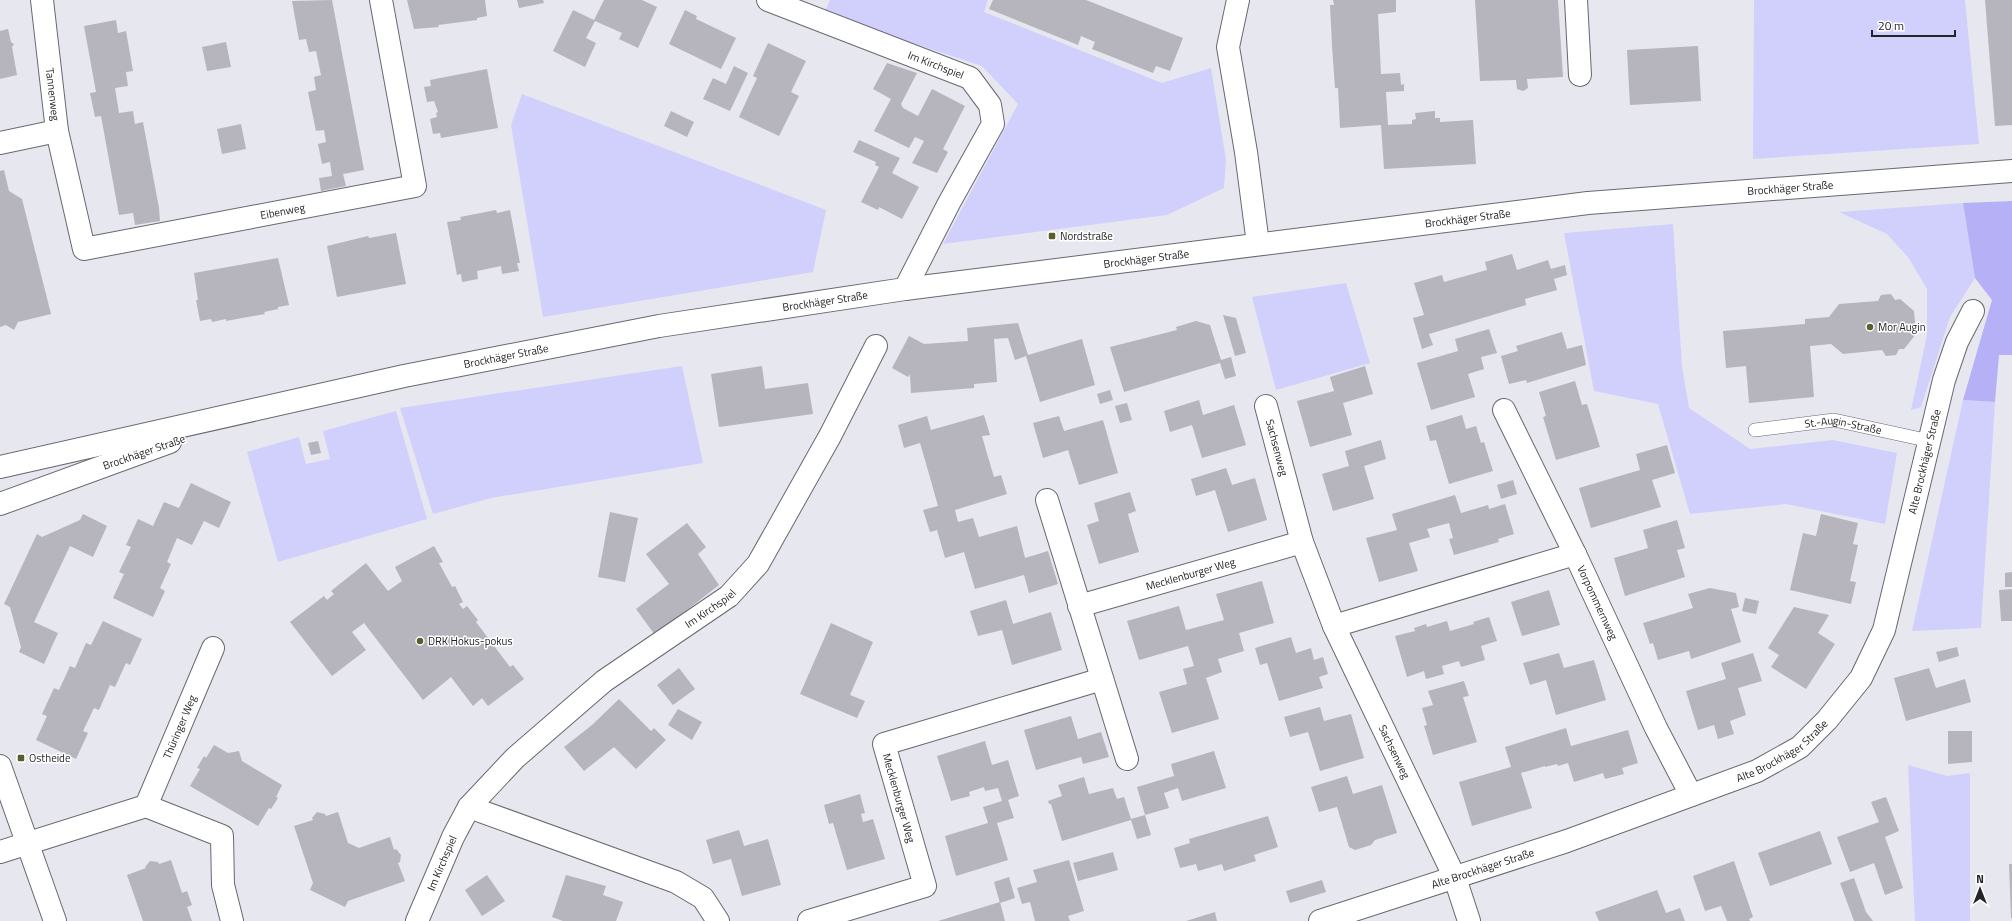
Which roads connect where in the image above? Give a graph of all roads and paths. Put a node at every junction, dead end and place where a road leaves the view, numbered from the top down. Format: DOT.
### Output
graph roads {
  1 [pos="42,0"];
  2 [pos="381,0"];
  3 [pos="768,0"];
  4 [pos="1238,0"];
  5 [pos="1576,0"];
  6 [pos="1580,75"];
  7 [pos="57,131"];
  8 [pos="0,143"];
  9 [pos="2012,171"];
  10 [pos="1258,244"];
  11 [pos="905,289"];
  12 [pos="1973,311"];
  13 [pos="876,346"];
  14 [pos="290,403"];
  15 [pos="1266,406"];
  16 [pos="1504,410"];
  17 [pos="1755,430"];
  18 [pos="1930,440"];
  19 [pos="0,467"];
  20 [pos="1048,500"];
  21 [pos="0,504"];
  22 [pos="1302,542"];
  23 [pos="1575,554"];
  24 [pos="1080,606"];
  25 [pos="1334,626"];
  26 [pos="213,648"];
  27 [pos="1102,678"];
  28 [pos="1127,759"];
  29 [pos="0,766"];
  30 [pos="1691,795"];
  31 [pos="146,806"];
  32 [pos="469,807"];
  33 [pos="27,843"];
  34 [pos="0,852"];
  35 [pos="1455,878"];
  36 [pos="54,921"];
  37 [pos="232,921"];
  38 [pos="418,921"];
  39 [pos="718,921"];
  40 [pos="809,921"];
  41 [pos="1320,921"];
  42 [pos="1469,921"];
  1 -- 7 [label="street, Tannenweg"];
  2 -- 7 [label="street, Eibenweg"];
  3 -- 11 [label="street, Im Kirchspiel"];
  4 -- 10 [label="street"];
  5 -- 6 [label="street"];
  7 -- 8 [label="street, Tannenweg"];
  9 -- 10 [label="street, Brockhäger Straße"];
  10 -- 11 [label="street, Brockhäger Straße"];
  11 -- 14 [label="street, Brockhäger Straße"];
  12 -- 18 [label="street, Alte Brockhäger Straße"];
  13 -- 32 [label="street, Im Kirchspiel"];
  14 -- 19 [label="street, Brockhäger Straße"];
  14 -- 21 [label="street, Brockhäger Straße"];
  15 -- 22 [label="street, Sachsenweg"];
  16 -- 23 [label="street, Vorpommernweg"];
  17 -- 18 [label="lane, St.-Augin-Straße"];
  18 -- 30 [label="street, Alte Brockhäger Straße"];
  20 -- 24 [label="street"];
  22 -- 24 [label="street, Mecklenburger Weg"];
  22 -- 25 [label="street, Sachsenweg"];
  23 -- 25 [label="street"];
  23 -- 30 [label="street, Vorpommernweg"];
  24 -- 27 [label="street"];
  25 -- 35 [label="street, Sachsenweg"];
  26 -- 31 [label="street, Thüringer Weg"];
  27 -- 28 [label="street"];
  27 -- 40 [label="street, Mecklenburger Weg"];
  29 -- 33 [label="street"];
  30 -- 35 [label="street, Alte Brockhäger Straße"];
  31 -- 33 [label="street"];
  31 -- 37 [label="street"];
  32 -- 38 [label="street, Im Kirchspiel"];
  32 -- 39 [label="street"];
  33 -- 34 [label="street"];
  33 -- 36 [label="street"];
  35 -- 41 [label="street, Alte Brockhäger Straße"];
  35 -- 42 [label="street, Sachsenweg"];
}
